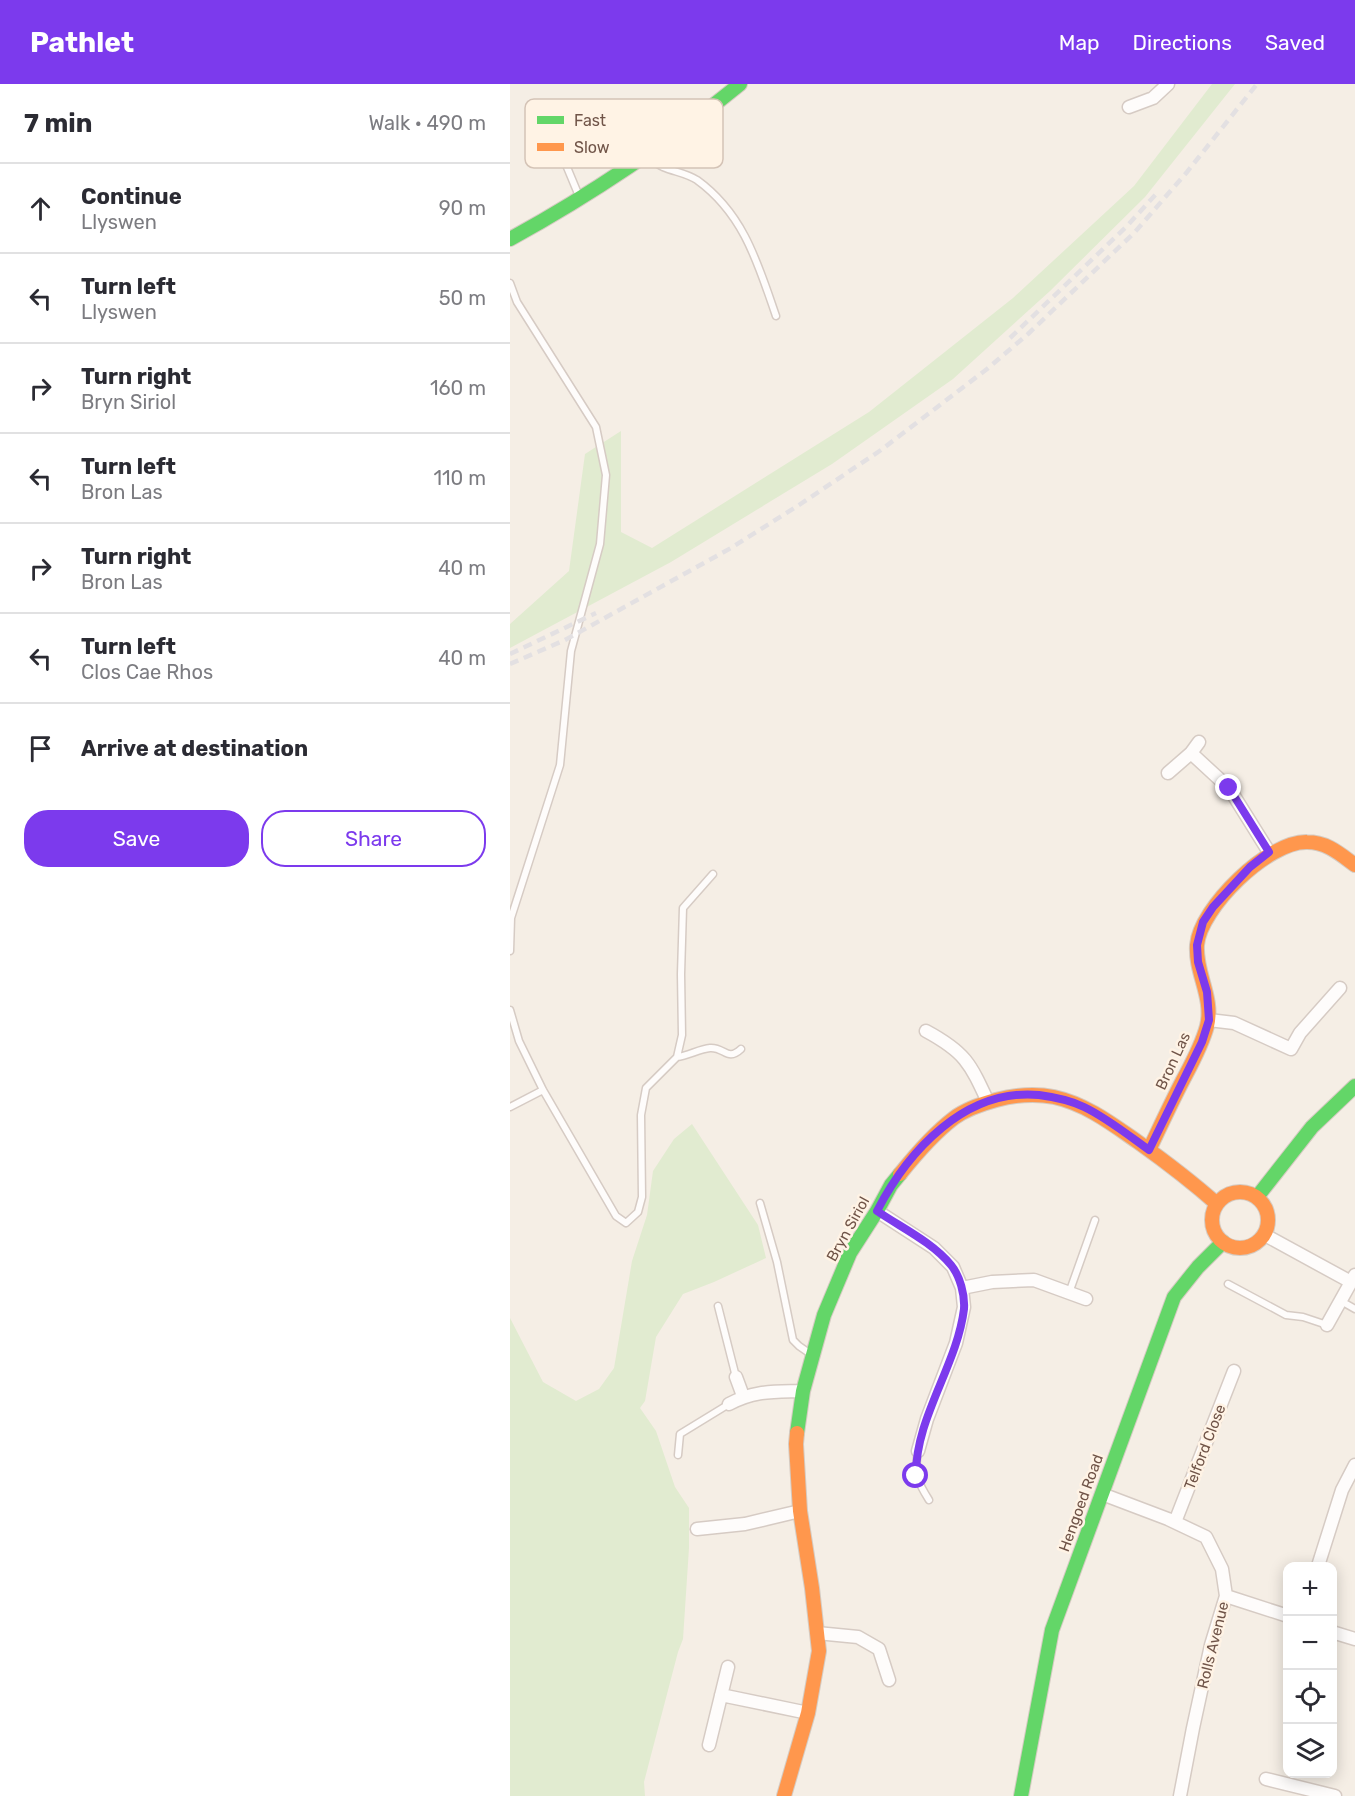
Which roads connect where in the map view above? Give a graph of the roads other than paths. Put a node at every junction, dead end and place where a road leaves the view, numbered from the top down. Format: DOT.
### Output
graph roads {
  1 [pos="740,84"];
  2 [pos="1168,84"];
  3 [pos="722,99"];
  4 [pos="1129,107"];
  5 [pos="567,168"];
  6 [pos="629,168"];
  7 [pos="669,168"];
  8 [pos="581,200"];
  9 [pos="510,239"];
  10 [pos="510,283"];
  11 [pos="776,316"];
  12 [pos="1199,742"];
  13 [pos="1191,753"];
  14 [pos="1168,773"];
  15 [pos="1269,852"];
  16 [pos="1355,865"];
  17 [pos="713,874"];
  18 [pos="510,951"];
  19 [pos="1340,988"];
  20 [pos="510,1010"];
  21 [pos="1209,1020"];
  22 [pos="926,1031"];
  23 [pos="741,1049"];
  24 [pos="677,1057"];
  25 [pos="1355,1086"];
  26 [pos="543,1090"];
  27 [pos="988,1102"];
  28 [pos="510,1107"];
  29 [pos="1149,1150"];
  30 [pos="1257,1197"];
  31 [pos="759,1203"];
  32 [pos="1217,1204"];
  33 [pos="877,1211"];
  34 [pos="1095,1220"];
  35 [pos="1265,1235"];
  36 [pos="1223,1242"];
  37 [pos="1353,1279"];
  38 [pos="1228,1284"];
  39 [pos="962,1288"];
  40 [pos="1069,1293"];
  41 [pos="1086,1299"];
  42 [pos="1340,1301"];
  43 [pos="718,1306"];
  44 [pos="1355,1309"];
  45 [pos="1327,1325"];
  46 [pos="812,1356"];
  47 [pos="1234,1371"];
  48 [pos="736,1377"];
  49 [pos="803,1391"];
  50 [pos="743,1396"];
  51 [pos="729,1404"];
  52 [pos="918,1451"];
  53 [pos="678,1455"];
  54 [pos="1355,1465"];
  55 [pos="1102,1494"];
  56 [pos="929,1500"];
  57 [pos="800,1511"];
  58 [pos="1176,1522"];
  59 [pos="697,1528"];
  60 [pos="1319,1562"];
  61 [pos="1226,1596"];
  62 [pos="1283,1615"];
  63 [pos="817,1633"];
  64 [pos="1337,1634"];
  65 [pos="1355,1639"];
  66 [pos="728,1667"];
  67 [pos="889,1680"];
  68 [pos="721,1695"];
  69 [pos="808,1713"];
  70 [pos="709,1745"];
  71 [pos="1266,1779"];
  72 [pos="787,1795"];
  73 [pos="1021,1796"];
  74 [pos="1180,1796"];
  75 [pos="1335,1796"];
  1 -- 3 [label="street"];
  2 -- 4 [label="street"];
  5 -- 8 [label="lane"];
  6 -- 8 [label="street"];
  7 -- 11 [label="lane"];
  8 -- 9 [label="street"];
  10 -- 18 [label="lane"];
  12 -- 13 [label="street"];
  13 -- 14 [label="street"];
  13 -- 15 [label="street"];
  15 -- 16 [label="street, Bron Las"];
  15 -- 21 [label="street, Bron Las"];
  17 -- 24 [label="lane"];
  19 -- 21 [label="street"];
  20 -- 26 [label="lane"];
  21 -- 29 [label="street, Bron Las"];
  22 -- 27 [label="street"];
  23 -- 24 [label="lane"];
  24 -- 26 [label="lane"];
  25 -- 30 [label="street"];
  26 -- 28 [label="lane"];
  27 -- 29 [label="street, Bryn Siriol"];
  27 -- 33 [label="street, Bryn Siriol"];
  29 -- 32 [label="street, Bryn Siriol"];
  30 -- 32 [label="street"];
  30 -- 35 [label="street"];
  31 -- 46 [label="lane"];
  32 -- 36 [label="street"];
  33 -- 39 [label="street"];
  33 -- 46 [label="street, Bryn Siriol"];
  34 -- 40 [label="lane"];
  35 -- 36 [label="street"];
  35 -- 37 [label="street"];
  36 -- 55 [label="street, Hengoed Road"];
  37 -- 42 [label="street"];
  38 -- 45 [label="lane"];
  39 -- 40 [label="street"];
  39 -- 52 [label="street"];
  40 -- 41 [label="street"];
  42 -- 44 [label="lane"];
  42 -- 45 [label="street"];
  43 -- 48 [label="lane"];
  46 -- 49 [label="street, Bryn Siriol"];
  47 -- 58 [label="street, Telford Close"];
  48 -- 50 [label="street"];
  49 -- 50 [label="street"];
  49 -- 57 [label="street, Bryn Siriol"];
  50 -- 51 [label="street"];
  51 -- 53 [label="lane"];
  52 -- 56 [label="lane"];
  54 -- 60 [label="street"];
  55 -- 58 [label="street, Rolls Avenue"];
  55 -- 73 [label="street, Hengoed Road"];
  57 -- 59 [label="street"];
  57 -- 63 [label="street, Bryn Siriol"];
  58 -- 61 [label="street, Rolls Avenue"];
  61 -- 62 [label="street"];
  61 -- 74 [label="street, Rolls Avenue"];
  63 -- 67 [label="street"];
  63 -- 69 [label="street, Bryn Siriol"];
  64 -- 65 [label="street"];
  66 -- 68 [label="street"];
  68 -- 69 [label="street"];
  68 -- 70 [label="street"];
  69 -- 72 [label="street, Bryn Siriol"];
  71 -- 75 [label="street"];
}
